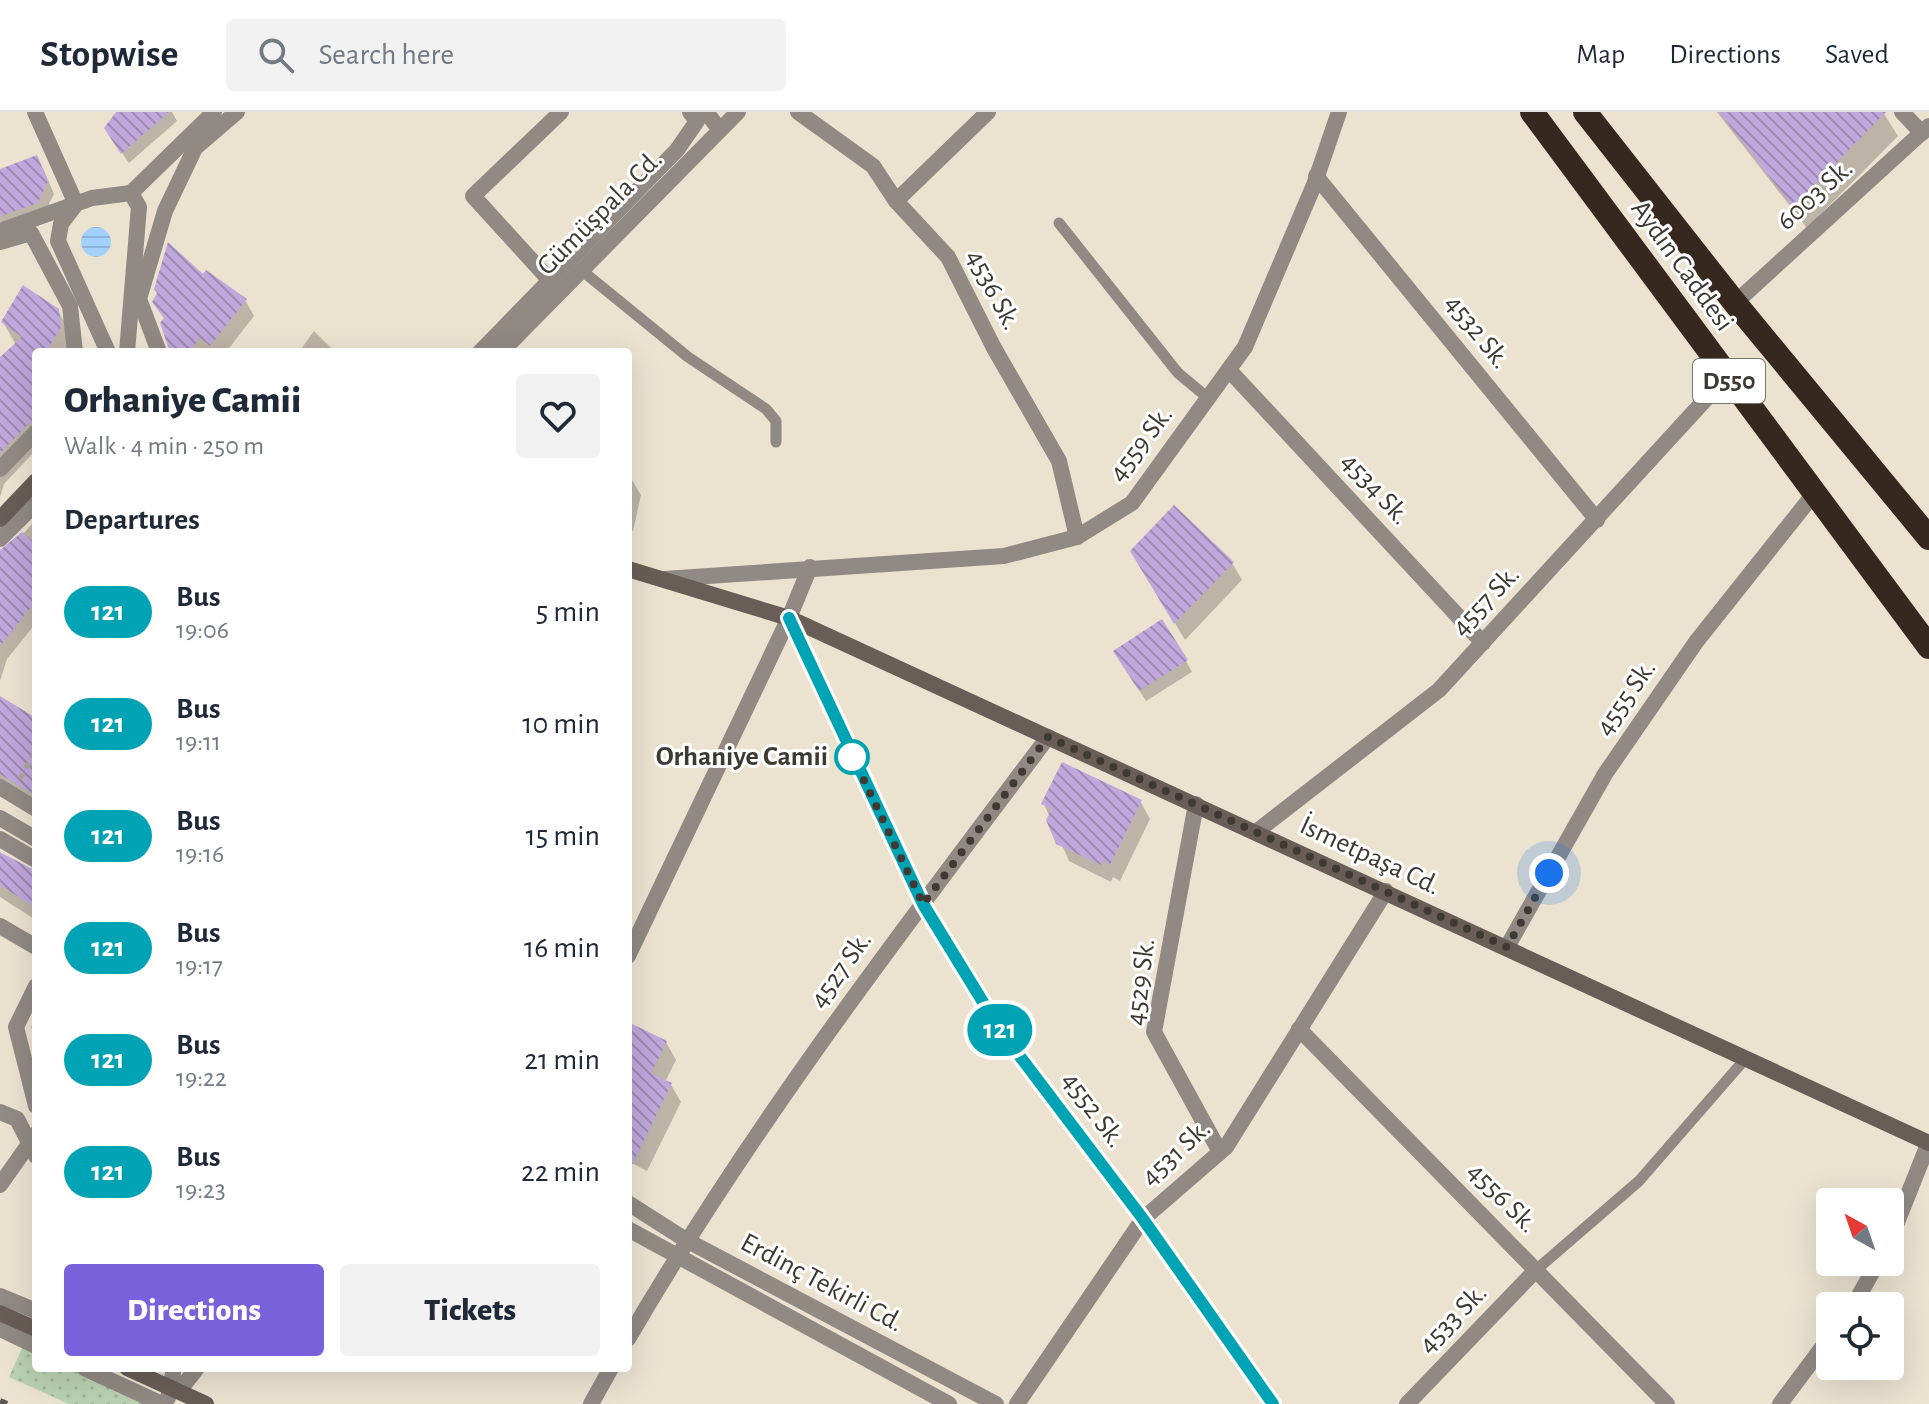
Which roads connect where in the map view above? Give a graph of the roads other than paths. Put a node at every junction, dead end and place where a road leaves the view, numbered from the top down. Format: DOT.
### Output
graph roads {
  1 [pos="35,112"];
  2 [pos="237,112"];
  3 [pos="561,112"];
  4 [pos="690,112"];
  5 [pos="706,112"];
  6 [pos="738,112"];
  7 [pos="798,112"];
  8 [pos="988,112"];
  9 [pos="1339,112"];
  10 [pos="1532,112"];
  11 [pos="1585,112"];
  12 [pos="1902,112"];
  13 [pos="213,113"];
  14 [pos="1926,129"];
  15 [pos="720,130"];
  16 [pos="1316,176"];
  17 [pos="131,193"];
  18 [pos="896,201"];
  19 [pos="76,204"];
  20 [pos="1059,223"];
  21 [pos="0,231"];
  22 [pos="0,242"];
  23 [pos="580,269"];
  24 [pos="554,285"];
  25 [pos="1735,303"];
  26 [pos="75,348"];
  27 [pos="106,348"];
  28 [pos="127,348"];
  29 [pos="157,348"];
  30 [pos="484,348"];
  31 [pos="504,348"];
  32 [pos="1229,370"];
  33 [pos="1726,377"];
  34 [pos="1208,398"];
  35 [pos="32,436"];
  36 [pos="776,442"];
  37 [pos="0,469"];
  38 [pos="32,485"];
  39 [pos="1813,495"];
  40 [pos="32,507"];
  41 [pos="0,519"];
  42 [pos="1597,520"];
  43 [pos="1077,537"];
  44 [pos="1929,538"];
  45 [pos="0,539"];
  46 [pos="810,567"];
  47 [pos="632,571"];
  48 [pos="655,580"];
  49 [pos="789,618"];
  50 [pos="1483,643"];
  51 [pos="1929,647"];
  52 [pos="1048,737"];
  53 [pos="6,790"];
  54 [pos="1196,804"];
  55 [pos="32,806"];
  56 [pos="0,818"];
  57 [pos="1256,832"];
  58 [pos="32,837"];
  59 [pos="0,839"];
  60 [pos="32,858"];
  61 [pos="1386,891"];
  62 [pos="923,904"];
  63 [pos="0,926"];
  64 [pos="32,945"];
  65 [pos="1507,947"];
  66 [pos="632,948"];
  67 [pos="32,994"];
  68 [pos="1299,1029"];
  69 [pos="1746,1058"];
  70 [pos="32,1090"];
  71 [pos="0,1112"];
  72 [pos="1929,1142"];
  73 [pos="32,1145"];
  74 [pos="32,1150"];
  75 [pos="1220,1152"];
  76 [pos="0,1185"];
  77 [pos="1904,1205"];
  78 [pos="632,1206"];
  79 [pos="1143,1219"];
  80 [pos="632,1231"];
  81 [pos="686,1240"];
  82 [pos="676,1256"];
  83 [pos="1536,1270"];
  84 [pos="0,1296"];
  85 [pos="32,1309"];
  86 [pos="0,1313"];
  87 [pos="32,1327"];
  88 [pos="0,1329"];
  89 [pos="632,1332"];
  90 [pos="32,1344"];
  91 [pos="1816,1356"];
  92 [pos="96,1372"];
  93 [pos="144,1372"];
  94 [pos="173,1372"];
  95 [pos="193,1372"];
  96 [pos="609,1372"];
  97 [pos="169,1397"];
  98 [pos="206,1404"];
  99 [pos="591,1404"];
  100 [pos="949,1404"];
  101 [pos="996,1404"];
  102 [pos="1017,1404"];
  103 [pos="1273,1404"];
  104 [pos="1407,1404"];
  105 [pos="1667,1404"];
  106 [pos="1780,1404"];
  1 -- 19 [label="street"];
  2 -- 29 [label="street"];
  3 -- 24 [label="street"];
  4 -- 24 [label="street"];
  5 -- 15 [label="street"];
  6 -- 15 [label="street, Gümüşpala Cd."];
  7 -- 18 [label="street, 4536 Sk."];
  8 -- 18 [label="street"];
  9 -- 16 [label="street, 4559 Sk."];
  10 -- 33 [label="highway, Aydın Caddesi / D550"];
  11 -- 25 [label="highway, Aydın Caddesi / D550"];
  12 -- 14 [label="street"];
  13 -- 17 [label="street"];
  14 -- 25 [label="street, 6003 Sk."];
  15 -- 23 [label="street, Gümüşpala Cd."];
  16 -- 32 [label="street, 4559 Sk."];
  16 -- 42 [label="street, 4532 Sk."];
  17 -- 19 [label="street"];
  17 -- 28 [label="street"];
  18 -- 43 [label="street, 4536 Sk."];
  19 -- 21 [label="street"];
  19 -- 27 [label="street"];
  20 -- 34 [label="lane"];
  22 -- 26 [label="street"];
  23 -- 24 [label="street, Gümüşpala Cd."];
  23 -- 36 [label="lane"];
  24 -- 30 [label="street"];
  24 -- 31 [label="street, Gümüşpala Cd."];
  25 -- 44 [label="highway, Aydın Caddesi / D550"];
  32 -- 34 [label="street, 4559 Sk."];
  32 -- 50 [label="street, 4534 Sk."];
  33 -- 39 [label="highway, Aydın Caddesi / D550"];
  33 -- 42 [label="street, 4557 Sk."];
  34 -- 43 [label="street, 4559 Sk."];
  35 -- 37 [label="street"];
  38 -- 41 [label="main road"];
  39 -- 51 [label="highway, Aydın Caddesi / D550"];
  39 -- 65 [label="street, 4555 Sk."];
  40 -- 45 [label="street"];
  42 -- 50 [label="street, 4557 Sk."];
  43 -- 46 [label="street, 4559 Sk."];
  46 -- 48 [label="street, 4559 Sk."];
  46 -- 49 [label="street"];
  47 -- 48 [label="main road, İsmetpaşa Cd."];
  48 -- 49 [label="main road, İsmetpaşa Cd."];
  49 -- 52 [label="main road, İsmetpaşa Cd."];
  49 -- 62 [label="street, 4552 Sk."];
  49 -- 66 [label="street"];
  50 -- 57 [label="street, 4557 Sk."];
  52 -- 54 [label="main road, İsmetpaşa Cd."];
  52 -- 62 [label="street, 4527 Sk."];
  53 -- 55 [label="street"];
  54 -- 57 [label="main road, İsmetpaşa Cd."];
  54 -- 75 [label="street, 4529 Sk."];
  56 -- 58 [label="street"];
  57 -- 61 [label="main road, İsmetpaşa Cd."];
  59 -- 60 [label="street"];
  61 -- 65 [label="main road, İsmetpaşa Cd."];
  61 -- 68 [label="street, 4531 Sk."];
  62 -- 79 [label="street, 4552 Sk."];
  62 -- 81 [label="street, 4527 Sk."];
  63 -- 64 [label="street"];
  65 -- 69 [label="main road, İsmetpaşa Cd."];
  67 -- 70 [label="street"];
  68 -- 75 [label="street, 4531 Sk."];
  68 -- 83 [label="street, 4556 Sk."];
  69 -- 72 [label="main road, İsmetpaşa Cd."];
  69 -- 83 [label="lane"];
  71 -- 73 [label="street"];
  72 -- 77 [label="street"];
  74 -- 76 [label="street"];
  75 -- 79 [label="street, 4531 Sk."];
  78 -- 81 [label="street, Erdinç Tekirli Cd."];
  79 -- 102 [label="street, 4531 Sk."];
  79 -- 103 [label="street, 4552 Sk."];
  80 -- 82 [label="street"];
  81 -- 82 [label="street, 4527 Sk."];
  81 -- 101 [label="street, Erdinç Tekirli Cd."];
  82 -- 89 [label="street, 4527 Sk."];
  82 -- 100 [label="street"];
  83 -- 104 [label="street, 4533 Sk."];
  83 -- 105 [label="street, 4556 Sk."];
  84 -- 85 [label="street"];
  86 -- 87 [label="main road"];
  88 -- 90 [label="street"];
  91 -- 106 [label="street"];
  92 -- 97 [label="street"];
  93 -- 97 [label="main road"];
  94 -- 97 [label="street"];
  95 -- 97 [label="street"];
  96 -- 99 [label="street"];
  97 -- 98 [label="main road"];
}
